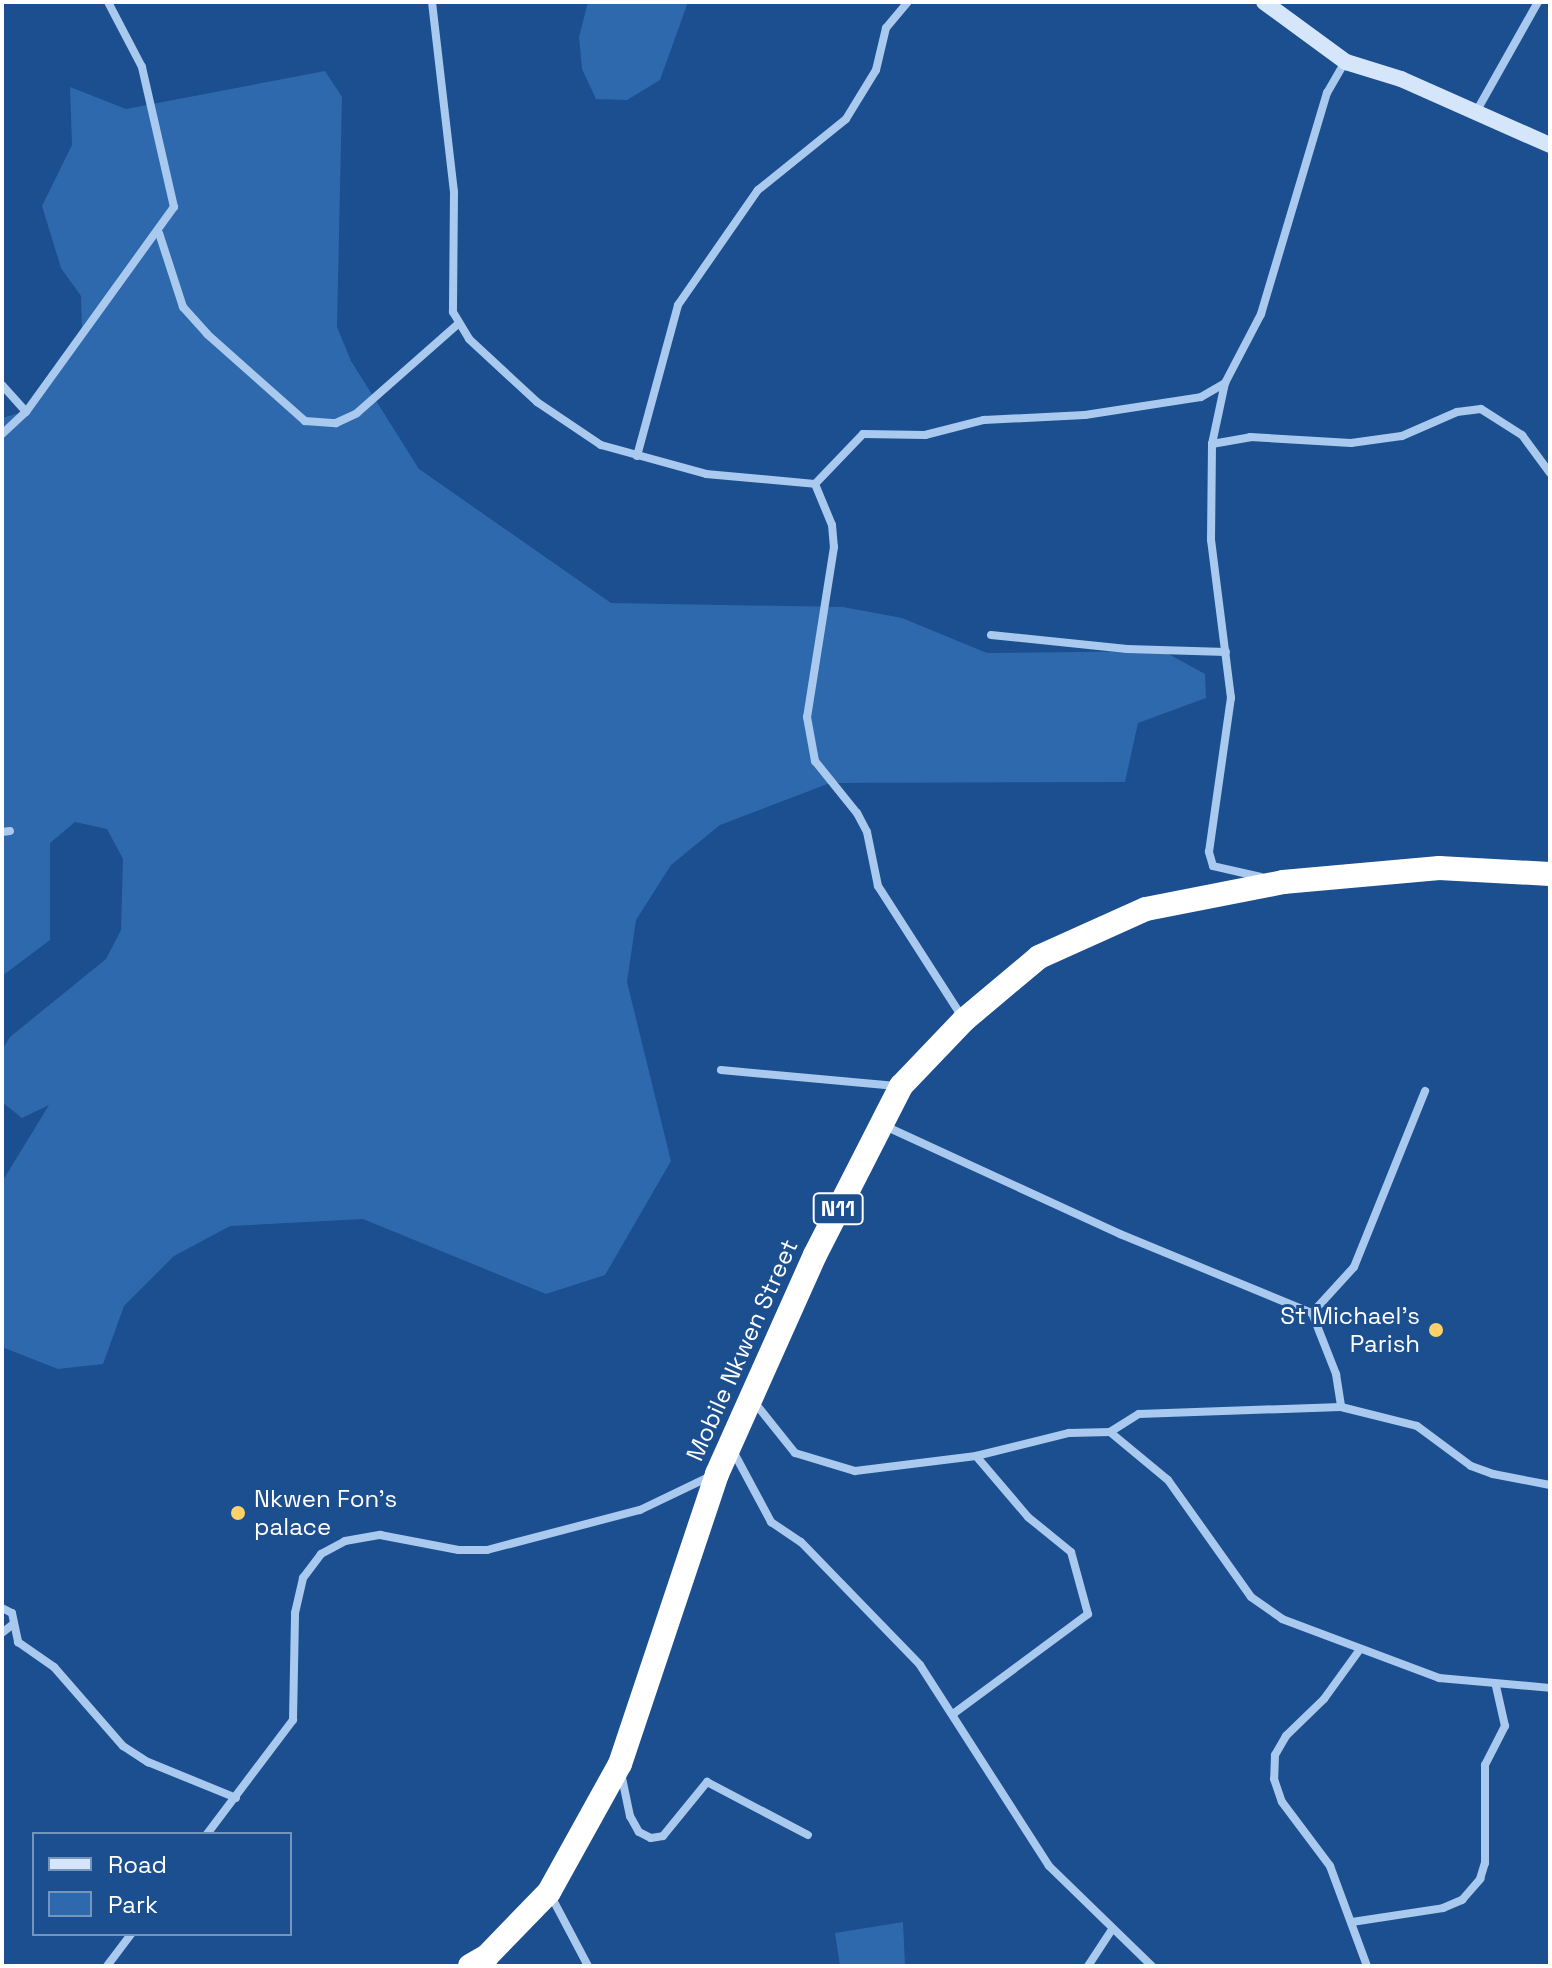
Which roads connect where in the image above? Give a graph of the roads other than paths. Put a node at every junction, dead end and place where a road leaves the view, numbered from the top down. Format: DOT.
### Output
graph roads {
  1 [pos="108,2"];
  2 [pos="432,2"];
  3 [pos="908,2"];
  4 [pos="1264,2"];
  5 [pos="1538,2"];
  6 [pos="1346,62"];
  7 [pos="1476,112"];
  8 [pos="1550,145"];
  9 [pos="159,233"];
  10 [pos="458,324"];
  11 [pos="1225,383"];
  12 [pos="2,385"];
  13 [pos="1201,397"];
  14 [pos="1218,408"];
  15 [pos="26,412"];
  16 [pos="2,434"];
  17 [pos="1212,444"];
  18 [pos="637,456"];
  19 [pos="1550,473"];
  20 [pos="815,484"];
  21 [pos="991,635"];
  22 [pos="1226,652"];
  23 [pos="1550,874"];
  24 [pos="1283,882"];
  25 [pos="964,1020"];
  26 [pos="721,1070"];
  27 [pos="901,1086"];
  28 [pos="1425,1091"];
  29 [pos="881,1124"];
  30 [pos="1312,1313"];
  31 [pos="749,1396"];
  32 [pos="1341,1407"];
  33 [pos="1110,1432"];
  34 [pos="731,1446"];
  35 [pos="976,1456"];
  36 [pos="717,1474"];
  37 [pos="1550,1485"];
  38 [pos="2,1608"];
  39 [pos="12,1625"];
  40 [pos="2,1633"];
  41 [pos="1358,1652"];
  42 [pos="1496,1686"];
  43 [pos="1550,1688"];
  44 [pos="953,1714"];
  45 [pos="620,1764"];
  46 [pos="236,1798"];
  47 [pos="209,1832"];
  48 [pos="808,1835"];
  49 [pos="549,1892"];
  50 [pos="1352,1922"];
  51 [pos="1111,1931"];
  52 [pos="130,1936"];
  53 [pos="107,1966"];
  54 [pos="470,1966"];
  55 [pos="588,1966"];
  56 [pos="1088,1966"];
  57 [pos="1152,1966"];
  58 [pos="1367,1966"];
  1 -- 9 [label="street"];
  2 -- 10 [label="street"];
  3 -- 18 [label="street"];
  4 -- 6 [label="street"];
  5 -- 7 [label="street"];
  6 -- 7 [label="street"];
  6 -- 11 [label="street"];
  7 -- 8 [label="street"];
  9 -- 10 [label="street"];
  9 -- 15 [label="street"];
  10 -- 18 [label="street"];
  11 -- 13 [label="street"];
  11 -- 14 [label="street"];
  12 -- 15 [label="street"];
  13 -- 14 [label="street"];
  13 -- 20 [label="street"];
  14 -- 17 [label="street"];
  15 -- 16 [label="street"];
  17 -- 19 [label="street"];
  17 -- 22 [label="street"];
  18 -- 20 [label="street"];
  20 -- 25 [label="street"];
  21 -- 22 [label="street"];
  22 -- 24 [label="street"];
  23 -- 24 [label="highway, Mobile Nkwen Street / N11"];
  24 -- 25 [label="highway, Mobile Nkwen Street / N11"];
  25 -- 27 [label="highway, Mobile Nkwen Street / N11"];
  26 -- 27 [label="street"];
  27 -- 29 [label="highway, Mobile Nkwen Street / N11"];
  28 -- 30 [label="street"];
  29 -- 30 [label="street"];
  29 -- 31 [label="highway, Mobile Nkwen Street / N11"];
  30 -- 32 [label="street"];
  31 -- 34 [label="highway, Mobile Nkwen Street / N11"];
  31 -- 35 [label="street"];
  32 -- 33 [label="street"];
  32 -- 37 [label="street"];
  33 -- 35 [label="street"];
  33 -- 41 [label="street"];
  34 -- 36 [label="highway, Mobile Nkwen Street / N11"];
  34 -- 44 [label="street"];
  35 -- 44 [label="street"];
  36 -- 45 [label="highway, Mobile Nkwen Street / N11"];
  36 -- 46 [label="street"];
  38 -- 39 [label="street"];
  39 -- 40 [label="street"];
  39 -- 46 [label="street"];
  41 -- 42 [label="street"];
  41 -- 50 [label="street"];
  42 -- 43 [label="street"];
  42 -- 50 [label="street"];
  44 -- 51 [label="street"];
  45 -- 48 [label="street"];
  45 -- 49 [label="highway, Mobile Nkwen Street / N11"];
  46 -- 47 [label="street"];
  49 -- 54 [label="highway, Mobile Nkwen Street / N11"];
  49 -- 55 [label="street"];
  50 -- 58 [label="street"];
  51 -- 56 [label="street"];
  51 -- 57 [label="street"];
  52 -- 53 [label="street"];
}
